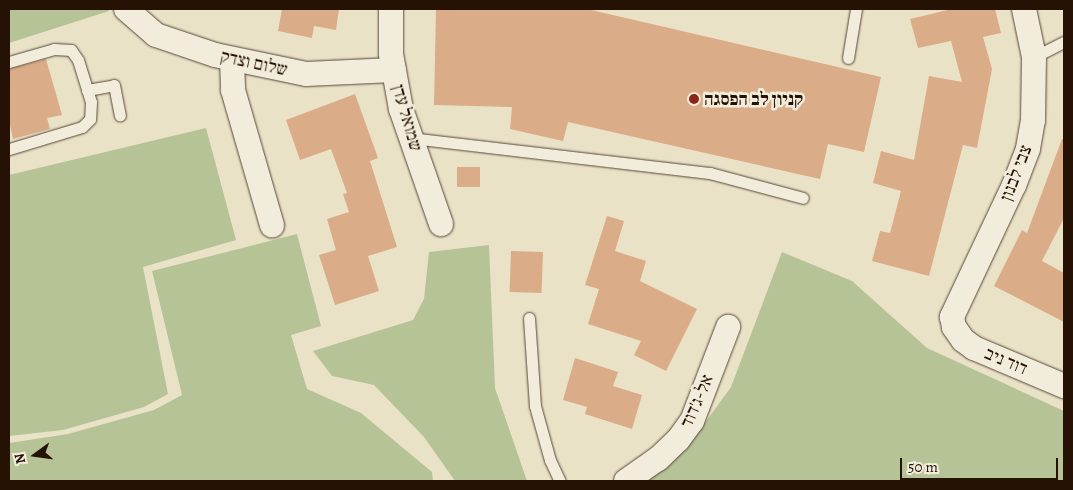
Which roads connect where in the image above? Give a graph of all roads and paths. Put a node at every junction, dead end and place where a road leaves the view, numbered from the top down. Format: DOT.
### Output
graph roads {
  1 [pos="126,9"];
  2 [pos="391,9"];
  3 [pos="856,9"];
  4 [pos="1024,9"];
  5 [pos="1064,42"];
  6 [pos="1034,57"];
  7 [pos="848,58"];
  8 [pos="232,59"];
  9 [pos="9,62"];
  10 [pos="394,70"];
  11 [pos="87,90"];
  12 [pos="120,115"];
  13 [pos="411,138"];
  14 [pos="9,149"];
  15 [pos="803,198"];
  16 [pos="441,224"];
  17 [pos="272,225"];
  18 [pos="529,318"];
  19 [pos="728,327"];
  20 [pos="954,327"];
  21 [pos="1064,386"];
  22 [pos="560,481"];
  23 [pos="626,481"];
  1 -- 8 [label="street, שלום וצדק"];
  2 -- 10 [label="street, שמואל עדן"];
  3 -- 7 [label="lane"];
  4 -- 6 [label="street, צבי לבנון"];
  5 -- 6 [label="lane"];
  6 -- 20 [label="street, צבי לבנון"];
  8 -- 10 [label="street, שלום וצדק"];
  8 -- 17 [label="street"];
  9 -- 11 [label="lane"];
  10 -- 13 [label="street, שמואל עדן"];
  11 -- 12 [label="lane"];
  11 -- 14 [label="lane"];
  13 -- 15 [label="lane"];
  13 -- 16 [label="street, שמואל עדן"];
  18 -- 22 [label="lane"];
  19 -- 23 [label="street, אל-ג'דוד"];
  20 -- 21 [label="street, דוד ניב"];
}
